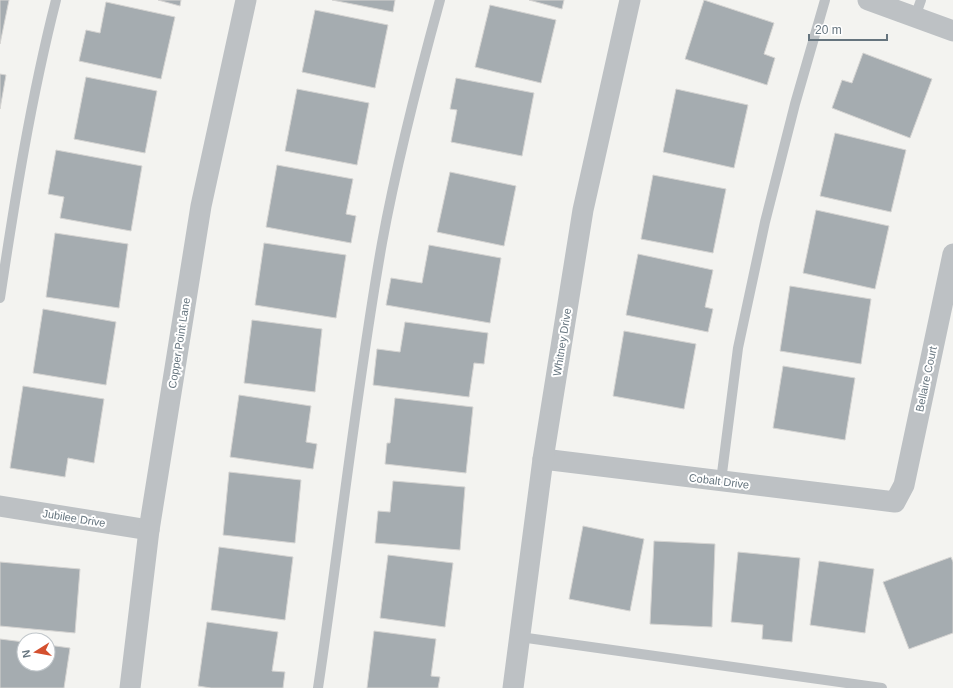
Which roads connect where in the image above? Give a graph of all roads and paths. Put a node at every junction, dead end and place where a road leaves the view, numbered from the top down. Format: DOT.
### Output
graph roads {
  1 [pos="56,0"];
  2 [pos="246,0"];
  3 [pos="440,0"];
  4 [pos="630,0"];
  5 [pos="825,0"];
  6 [pos="868,0"];
  7 [pos="918,9"];
  8 [pos="953,31"];
  9 [pos="953,254"];
  10 [pos="0,298"];
  11 [pos="543,459"];
  12 [pos="721,481"];
  13 [pos="896,502"];
  14 [pos="0,506"];
  15 [pos="149,530"];
  16 [pos="520,637"];
  17 [pos="130,688"];
  18 [pos="318,688"];
  19 [pos="513,688"];
  20 [pos="882,688"];
  1 -- 10 [label="lane"];
  2 -- 15 [label="street, Copper Point Lane"];
  3 -- 18 [label="lane"];
  4 -- 11 [label="street, Whitney Drive"];
  5 -- 12 [label="lane"];
  6 -- 7 [label="street"];
  7 -- 8 [label="street"];
  9 -- 13 [label="street, Bellaire Court"];
  11 -- 12 [label="street, Cobalt Drive"];
  11 -- 16 [label="street, Whitney Drive"];
  12 -- 13 [label="street, Cobalt Drive"];
  14 -- 15 [label="street, Jubilee Drive"];
  15 -- 17 [label="street, Copper Point Lane"];
  16 -- 19 [label="street, Whitney Drive"];
  16 -- 20 [label="lane"];
}
